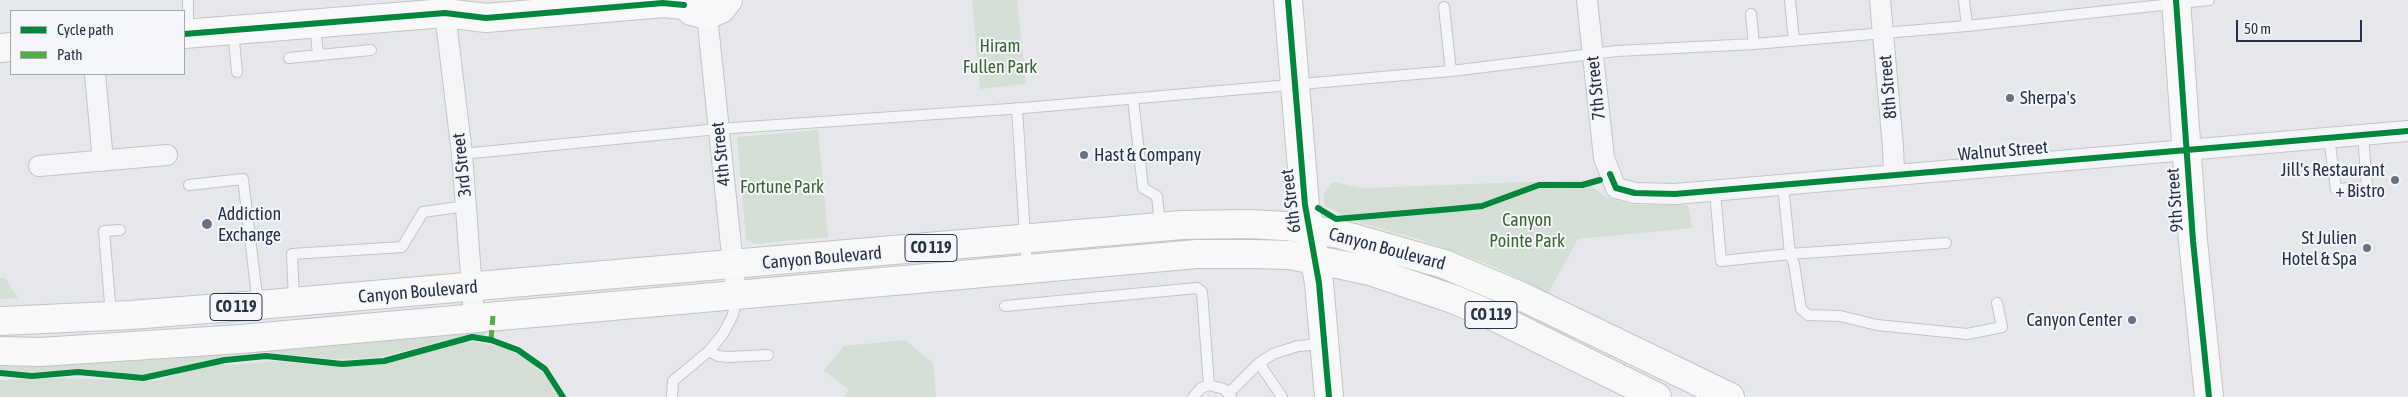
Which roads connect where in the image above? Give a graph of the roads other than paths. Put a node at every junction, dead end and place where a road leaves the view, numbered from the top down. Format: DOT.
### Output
graph roads {
  1 [pos="188,0"];
  2 [pos="483,0"];
  3 [pos="1288,0"];
  4 [pos="1587,0"];
  5 [pos="1790,0"];
  6 [pos="1880,0"];
  7 [pos="1964,0"];
  8 [pos="2209,0"];
  9 [pos="2176,1"];
  10 [pos="711,5"];
  11 [pos="1444,7"];
  12 [pos="445,13"];
  13 [pos="1751,14"];
  14 [pos="315,24"];
  15 [pos="1967,26"];
  16 [pos="233,30"];
  17 [pos="1883,33"];
  18 [pos="186,34"];
  19 [pos="1794,40"];
  20 [pos="1754,44"];
  21 [pos="371,50"];
  22 [pos="1592,54"];
  23 [pos="318,55"];
  24 [pos="289,58"];
  25 [pos="1450,71"];
  26 [pos="237,72"];
  27 [pos="95,75"];
  28 [pos="1295,84"];
  29 [pos="1133,99"];
  30 [pos="1017,108"];
  31 [pos="718,129"];
  32 [pos="2408,131"];
  33 [pos="2363,135"];
  34 [pos="2329,138"];
  35 [pos="2187,150"];
  36 [pos="462,154"];
  37 [pos="168,155"];
  38 [pos="103,161"];
  39 [pos="39,166"];
  40 [pos="1610,174"];
  41 [pos="1894,174"];
  42 [pos="190,185"];
  43 [pos="1784,185"];
  44 [pos="1715,191"];
  45 [pos="466,206"];
  46 [pos="1160,227"];
  47 [pos="1309,229"];
  48 [pos="120,230"];
  49 [pos="1024,240"];
  50 [pos="1946,243"];
  51 [pos="1790,254"];
  52 [pos="1314,259"];
  53 [pos="734,265"];
  54 [pos="1027,269"];
  55 [pos="473,287"];
  56 [pos="736,294"];
  57 [pos="294,302"];
  58 [pos="1997,303"];
  59 [pos="258,305"];
  60 [pos="1005,306"];
  61 [pos="111,316"];
  62 [pos="474,317"];
  63 [pos="0,321"];
  64 [pos="1324,344"];
  65 [pos="0,351"];
  66 [pos="709,351"];
  67 [pos="768,355"];
  68 [pos="1260,363"];
  69 [pos="1209,385"];
  70 [pos="1230,395"];
  71 [pos="672,397"];
  72 [pos="1193,397"];
  73 [pos="1282,397"];
  74 [pos="1329,397"];
  75 [pos="1658,397"];
  76 [pos="1730,397"];
  77 [pos="2209,397"];
  1 -- 18 [label="lane"];
  2 -- 12 [label="main road"];
  3 -- 28 [label="main road, 6th Street"];
  4 -- 22 [label="street, 7th Street"];
  5 -- 19 [label="lane"];
  6 -- 17 [label="street, 8th Street"];
  7 -- 15 [label="lane"];
  8 -- 9 [label="lane"];
  9 -- 15 [label="lane"];
  9 -- 35 [label="main road, 9th Street"];
  10 -- 12 [label="main road"];
  10 -- 31 [label="street, 4th Street"];
  11 -- 25 [label="lane"];
  12 -- 14 [label="main road"];
  12 -- 36 [label="street, 3rd Street"];
  13 -- 20 [label="lane"];
  14 -- 16 [label="main road"];
  14 -- 23 [label="lane"];
  15 -- 17 [label="lane"];
  16 -- 18 [label="main road"];
  16 -- 26 [label="lane"];
  17 -- 19 [label="lane"];
  17 -- 41 [label="street, 8th Street"];
  19 -- 20 [label="lane"];
  20 -- 22 [label="lane"];
  21 -- 23 [label="lane"];
  22 -- 25 [label="lane"];
  22 -- 40 [label="street, 7th Street"];
  23 -- 24 [label="lane"];
  25 -- 28 [label="lane"];
  27 -- 38 [label="street"];
  28 -- 29 [label="lane"];
  28 -- 47 [label="main road, 6th Street"];
  29 -- 30 [label="lane"];
  29 -- 46 [label="lane"];
  30 -- 31 [label="lane"];
  30 -- 49 [label="lane"];
  31 -- 36 [label="lane"];
  31 -- 53 [label="street, 4th Street"];
  32 -- 33 [label="street, Walnut Street"];
  33 -- 34 [label="street, Walnut Street"];
  33 -- 34 [label="lane"];
  34 -- 35 [label="street, Walnut Street"];
  35 -- 41 [label="street, Walnut Street"];
  35 -- 77 [label="main road, 9th Street"];
  36 -- 45 [label="street, 3rd Street"];
  37 -- 38 [label="street"];
  38 -- 39 [label="street"];
  40 -- 44 [label="street, Walnut Street"];
  41 -- 43 [label="street, Walnut Street"];
  42 -- 59 [label="lane"];
  43 -- 44 [label="street, Walnut Street"];
  43 -- 51 [label="lane"];
  44 -- 51 [label="lane"];
  45 -- 55 [label="street, 3rd Street"];
  45 -- 57 [label="lane"];
  46 -- 47 [label="main road, Canyon Boulevard / CO 119"];
  46 -- 49 [label="main road, Canyon Boulevard / CO 119"];
  47 -- 52 [label="main road, 6th Street"];
  47 -- 76 [label="main road, Canyon Boulevard / CO 119"];
  48 -- 61 [label="lane"];
  49 -- 53 [label="main road, Canyon Boulevard / CO 119"];
  49 -- 54 [label="lane"];
  50 -- 51 [label="lane"];
  51 -- 58 [label="lane"];
  52 -- 54 [label="main road, Canyon Boulevard / CO 119"];
  52 -- 64 [label="main road, 6th Street"];
  52 -- 75 [label="main road, Canyon Boulevard / CO 119"];
  53 -- 55 [label="main road, Canyon Boulevard / CO 119"];
  53 -- 56 [label="street, 4th Street"];
  54 -- 56 [label="main road, Canyon Boulevard / CO 119"];
  55 -- 57 [label="main road, Canyon Boulevard / CO 119"];
  55 -- 62 [label="street, 3rd Street"];
  56 -- 62 [label="main road, Canyon Boulevard / CO 119"];
  56 -- 66 [label="lane"];
  57 -- 59 [label="main road, Canyon Boulevard / CO 119"];
  59 -- 61 [label="main road, Canyon Boulevard / CO 119"];
  60 -- 69 [label="lane"];
  61 -- 63 [label="main road, Canyon Boulevard / CO 119"];
  62 -- 65 [label="main road, Canyon Boulevard / CO 119"];
  64 -- 68 [label="lane"];
  64 -- 74 [label="main road, 6th Street"];
  66 -- 67 [label="lane"];
  66 -- 71 [label="lane"];
  68 -- 70 [label="lane"];
  68 -- 73 [label="lane"];
  69 -- 70 [label="lane"];
  69 -- 72 [label="lane"];
}
